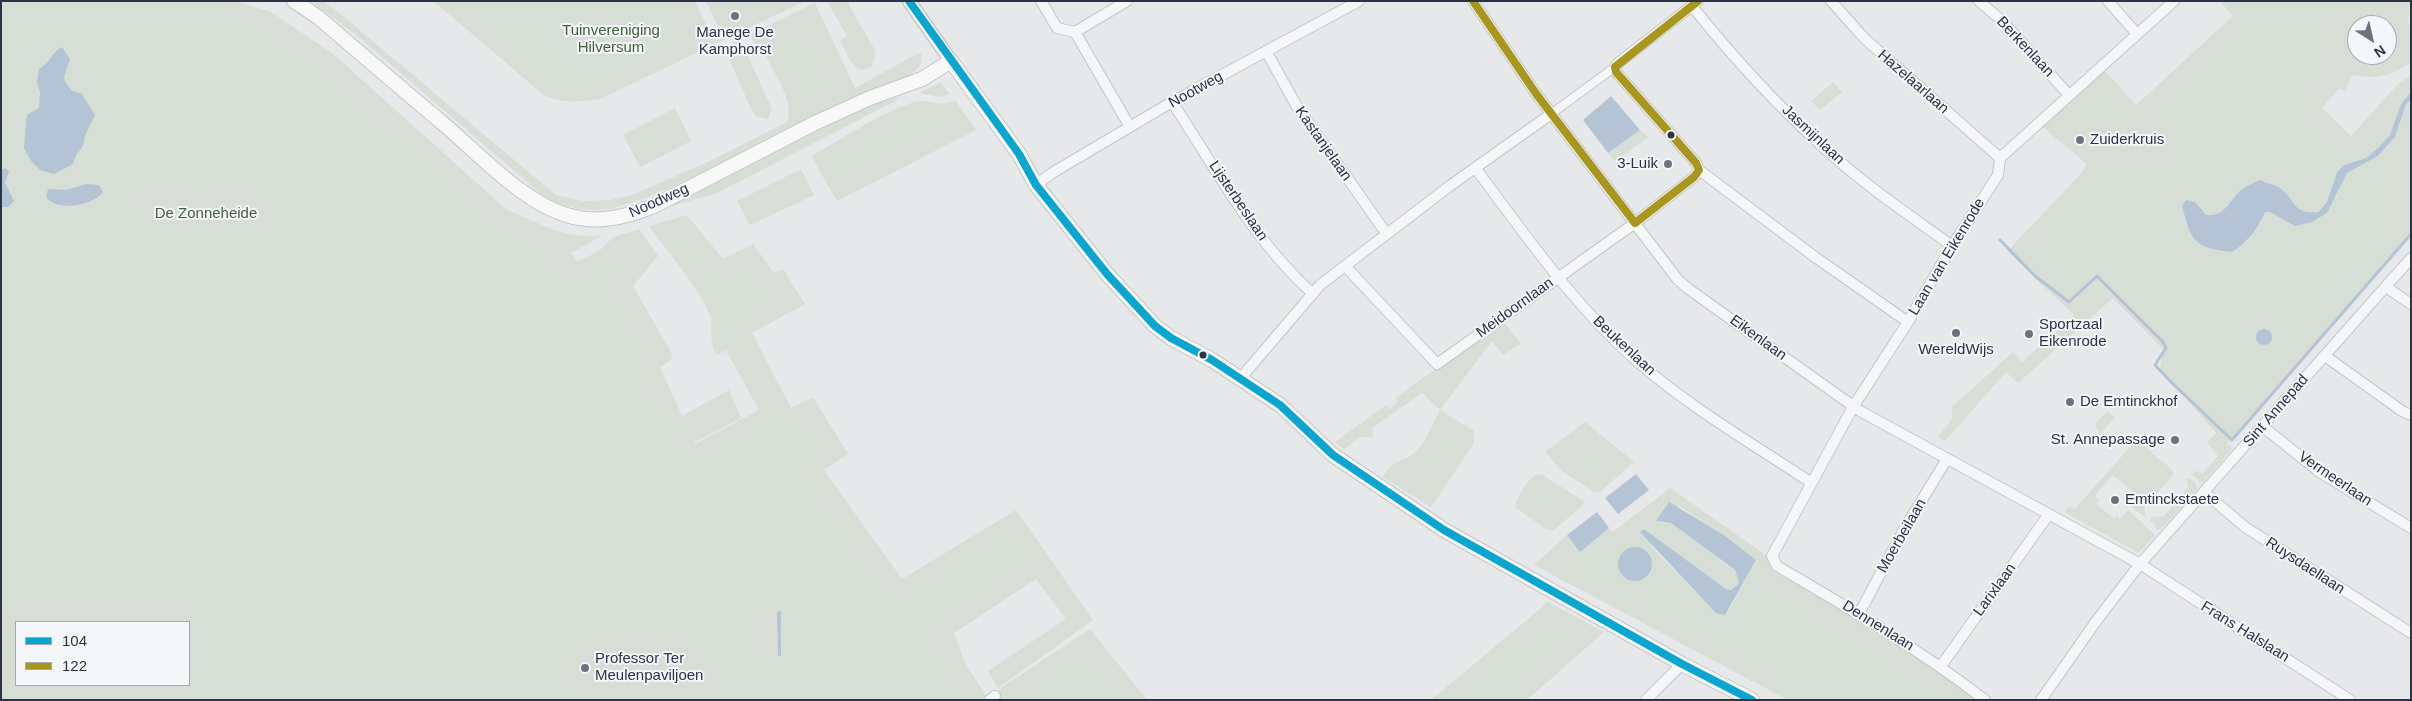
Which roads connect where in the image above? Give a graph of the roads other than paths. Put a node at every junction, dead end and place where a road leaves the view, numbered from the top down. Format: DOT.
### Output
graph roads {
  1 [pos="294,1"];
  2 [pos="909,1"];
  3 [pos="1041,1"];
  4 [pos="1127,1"];
  5 [pos="1473,1"];
  6 [pos="1831,1"];
  7 [pos="1978,1"];
  8 [pos="2108,1"];
  9 [pos="2174,1"];
  10 [pos="1353,3"];
  11 [pos="1695,4"];
  12 [pos="1075,32"];
  13 [pos="2137,34"];
  14 [pos="1266,51"];
  15 [pos="951,61"];
  16 [pos="1615,67"];
  17 [pos="2069,95"];
  18 [pos="1172,102"];
  19 [pos="1551,114"];
  20 [pos="1130,127"];
  21 [pos="2000,158"];
  22 [pos="1476,169"];
  23 [pos="1699,170"];
  24 [pos="1036,185"];
  25 [pos="1635,223"];
  26 [pos="1386,233"];
  27 [pos="1952,246"];
  28 [pos="2411,258"];
  29 [pos="1345,266"];
  30 [pos="1557,277"];
  31 [pos="2386,287"];
  32 [pos="1312,292"];
  33 [pos="2411,304"];
  34 [pos="1908,322"];
  35 [pos="2325,356"];
  36 [pos="1240,379"];
  37 [pos="1853,407"];
  38 [pos="2411,415"];
  39 [pos="2262,426"];
  40 [pos="1947,459"];
  41 [pos="1810,482"];
  42 [pos="2204,492"];
  43 [pos="2049,514"];
  44 [pos="2411,528"];
  45 [pos="1772,556"];
  46 [pos="2140,564"];
  47 [pos="1859,614"];
  48 [pos="2411,634"];
  49 [pos="1682,664"];
  50 [pos="1941,666"];
  51 [pos="1646,700"];
  52 [pos="1752,700"];
  53 [pos="1985,700"];
  54 [pos="2041,700"];
  55 [pos="2350,700"];
  1 -- 15 [label="main road, Noodweg"];
  2 -- 15 [label="street"];
  3 -- 12 [label="street"];
  4 -- 12 [label="street"];
  5 -- 19 [label="street, Eikenlaan"];
  6 -- 21 [label="street, Hazelaarlaan"];
  7 -- 17 [label="street, Berkenlaan"];
  8 -- 13 [label="street"];
  9 -- 13 [label="street"];
  10 -- 14 [label="street, Nootweg"];
  11 -- 16 [label="street"];
  11 -- 27 [label="street, Jasmijnlaan"];
  12 -- 20 [label="street"];
  13 -- 17 [label="street"];
  14 -- 18 [label="street, Nootweg"];
  14 -- 26 [label="street, Kastanjelaan"];
  15 -- 24 [label="main road"];
  16 -- 19 [label="street"];
  16 -- 23 [label="street"];
  17 -- 21 [label="street"];
  18 -- 20 [label="street, Nootweg"];
  18 -- 32 [label="street, Lijsterbeslaan"];
  19 -- 22 [label="street"];
  19 -- 25 [label="street, Eikenlaan"];
  20 -- 24 [label="street, Nootweg"];
  21 -- 27 [label="street, Laan van Eikenrode"];
  22 -- 26 [label="street"];
  22 -- 30 [label="street, Beukenlaan"];
  23 -- 25 [label="street, Meidoornlaan"];
  23 -- 34 [label="street"];
  24 -- 36 [label="main road"];
  25 -- 30 [label="street, Meidoornlaan"];
  25 -- 37 [label="street, Eikenlaan"];
  26 -- 29 [label="street"];
  27 -- 34 [label="street, Laan van Eikenrode"];
  28 -- 31 [label="street, Sint Annepad"];
  29 -- 30 [label="street, Meidoornlaan"];
  29 -- 32 [label="street"];
  30 -- 41 [label="street, Beukenlaan"];
  31 -- 33 [label="street"];
  31 -- 35 [label="street, Sint Annepad"];
  32 -- 36 [label="street"];
  34 -- 37 [label="street, Laan van Eikenrode"];
  35 -- 38 [label="street"];
  35 -- 39 [label="street, Sint Annepad"];
  36 -- 49 [label="main road"];
  37 -- 40 [label="street, Eikenlaan"];
  37 -- 41 [label="street, Laan van Eikenrode"];
  39 -- 42 [label="street, Sint Annepad"];
  39 -- 44 [label="street, Vermeerlaan"];
  40 -- 43 [label="street, Eikenlaan"];
  40 -- 47 [label="street, Moerbeilaan"];
  41 -- 45 [label="street, Laan van Eikenrode"];
  42 -- 46 [label="street, Sint Annepad"];
  42 -- 48 [label="street, Ruysdaellaan"];
  43 -- 46 [label="street, Eikenlaan"];
  43 -- 50 [label="street, Larixlaan"];
  45 -- 47 [label="street, Dennenlaan"];
  46 -- 54 [label="street"];
  46 -- 55 [label="street, Frans Halslaan"];
  47 -- 50 [label="street, Dennenlaan"];
  49 -- 51 [label="street"];
  49 -- 52 [label="main road"];
  50 -- 53 [label="street, Dennenlaan"];
}
